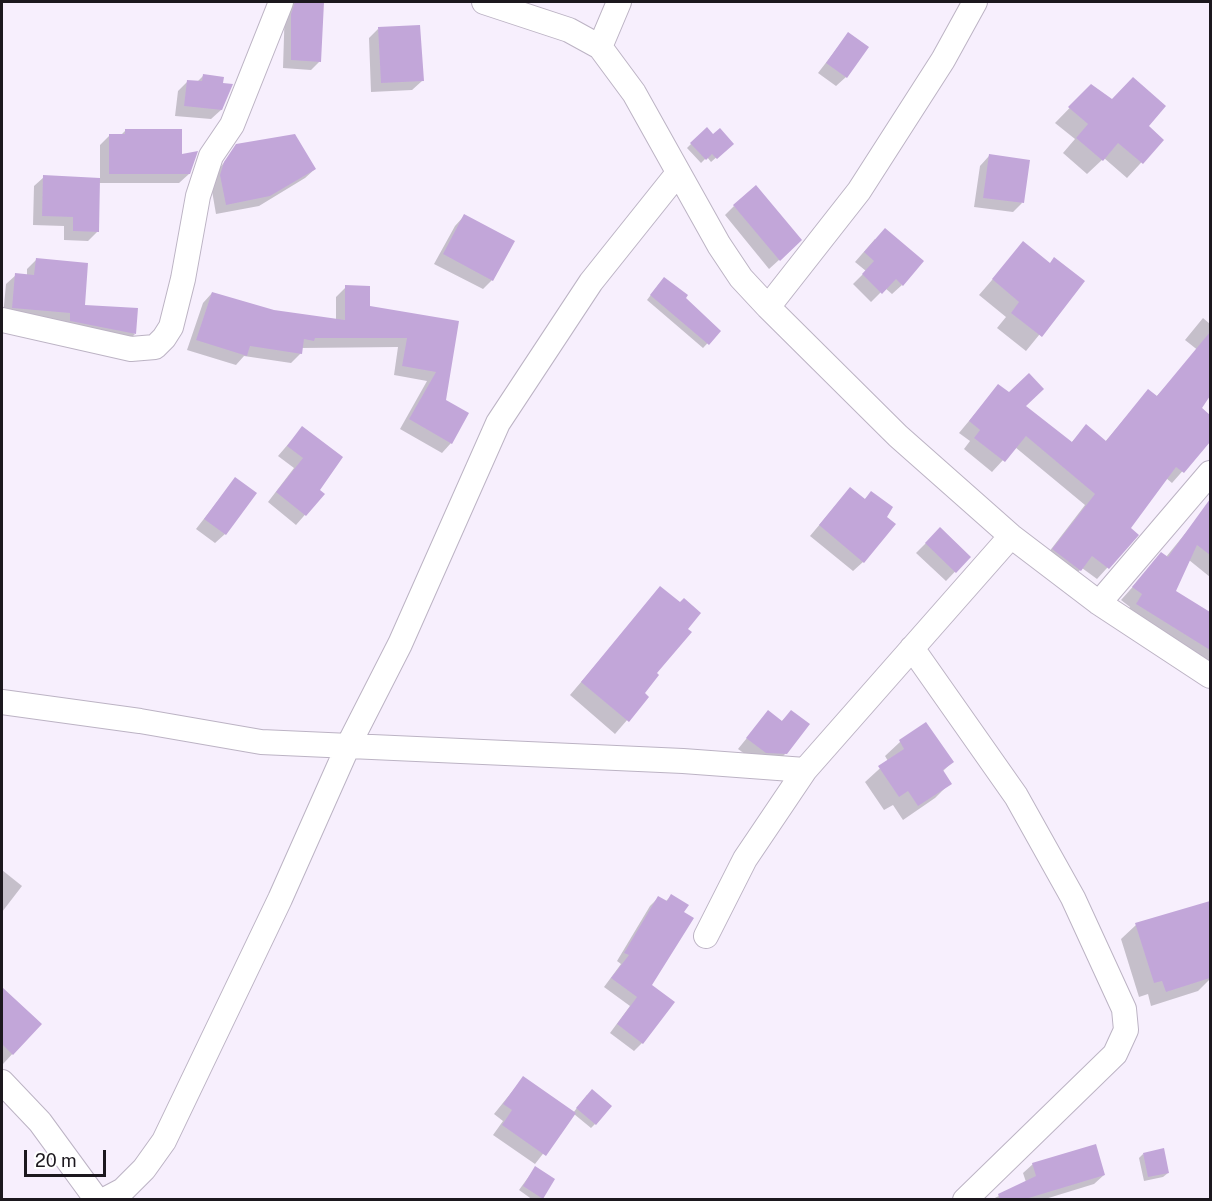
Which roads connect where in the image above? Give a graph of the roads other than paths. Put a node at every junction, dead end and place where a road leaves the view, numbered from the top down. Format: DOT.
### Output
graph roads {
  1 [pos="281,2"];
  2 [pos="484,2"];
  3 [pos="619,2"];
  4 [pos="975,2"];
  5 [pos="600,47"];
  6 [pos="678,173"];
  7 [pos="768,307"];
  8 [pos="2,321"];
  9 [pos="1210,473"];
  10 [pos="1011,536"];
  11 [pos="1099,603"];
  12 [pos="912,648"];
  13 [pos="1210,676"];
  14 [pos="2,702"];
  15 [pos="348,746"];
  16 [pos="805,770"];
  17 [pos="706,936"];
  18 [pos="2,1082"];
  19 [pos="97,1200"];
  20 [pos="104,1200"];
  21 [pos="965,1200"];
  1 -- 8 [label="street"];
  2 -- 5 [label="street"];
  3 -- 5 [label="street"];
  4 -- 7 [label="street"];
  5 -- 6 [label="street"];
  6 -- 7 [label="street"];
  6 -- 15 [label="street"];
  7 -- 10 [label="street"];
  9 -- 11 [label="street"];
  10 -- 11 [label="street"];
  10 -- 12 [label="street"];
  11 -- 13 [label="street"];
  12 -- 16 [label="street"];
  12 -- 21 [label="street"];
  14 -- 15 [label="street"];
  15 -- 16 [label="street"];
  15 -- 20 [label="street"];
  16 -- 17 [label="street"];
  18 -- 19 [label="street"];
}
